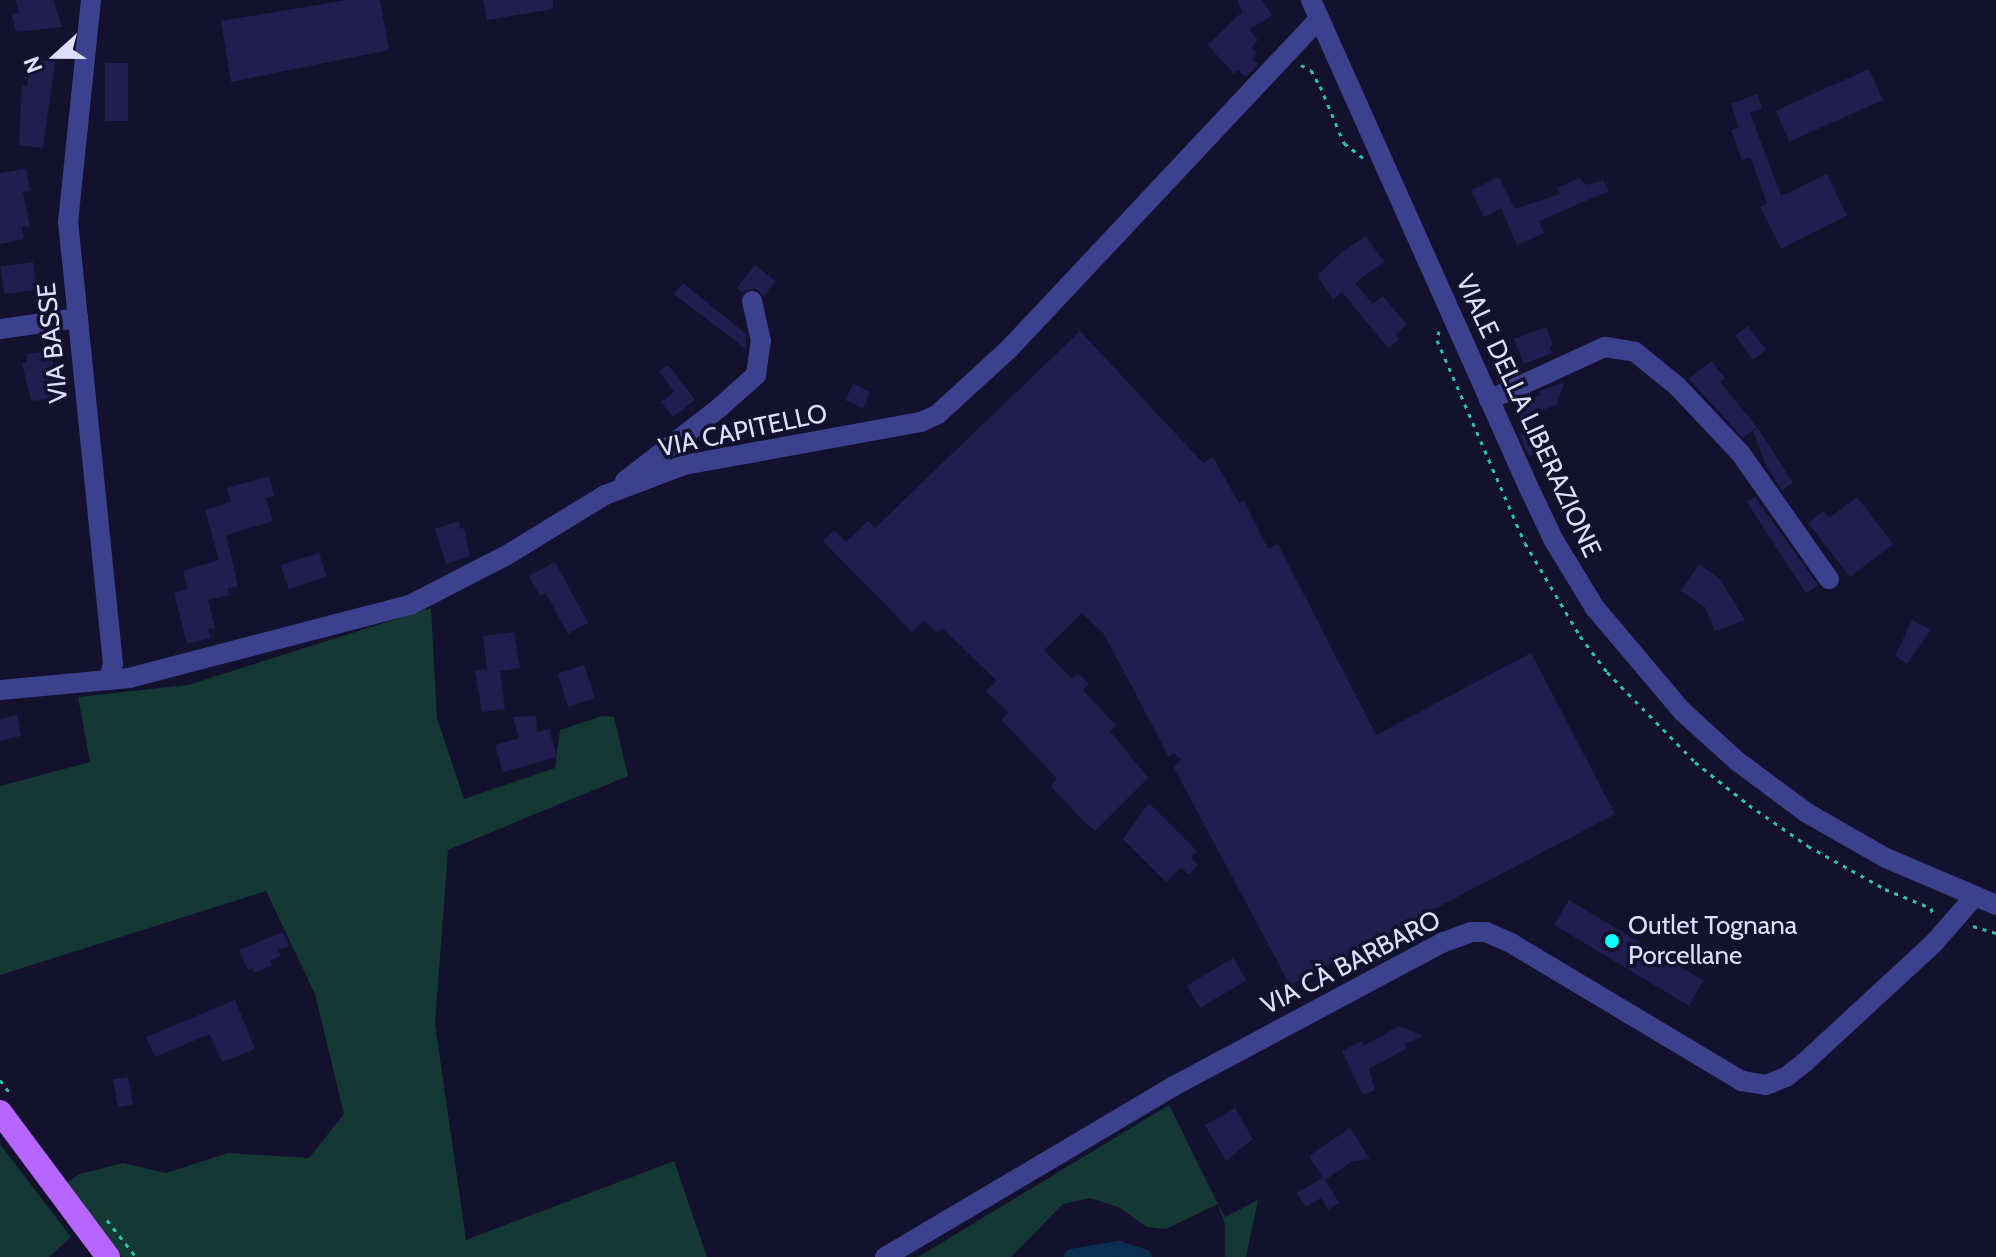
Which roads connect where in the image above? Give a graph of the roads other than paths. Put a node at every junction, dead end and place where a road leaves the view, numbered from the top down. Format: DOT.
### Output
graph roads {
  1 [pos="91,0"];
  2 [pos="1315,10"];
  3 [pos="752,301"];
  4 [pos="78,318"];
  5 [pos="0,329"];
  6 [pos="1489,400"];
  7 [pos="605,495"];
  8 [pos="1829,579"];
  9 [pos="109,680"];
  10 [pos="0,690"];
  11 [pos="1975,896"];
  12 [pos="1996,905"];
  13 [pos="0,1112"];
  14 [pos="108,1257"];
  15 [pos="885,1257"];
  1 -- 4 [label="street, VIA BASSE"];
  2 -- 6 [label="street, VIALE DELLA LIBERAZIONE"];
  2 -- 7 [label="street, VIA CAPITELLO"];
  3 -- 7 [label="street"];
  4 -- 5 [label="street"];
  4 -- 9 [label="street, VIA BASSE"];
  6 -- 8 [label="street"];
  6 -- 11 [label="street, VIALE DELLA LIBERAZIONE"];
  7 -- 9 [label="street, VIA CAPITELLO"];
  9 -- 10 [label="street, VIA CAPITELLO"];
  11 -- 12 [label="street, VIALE DELLA LIBERAZIONE"];
  11 -- 15 [label="street, VIA CÀ BARBARO"];
  13 -- 14 [label="main road"];
}
